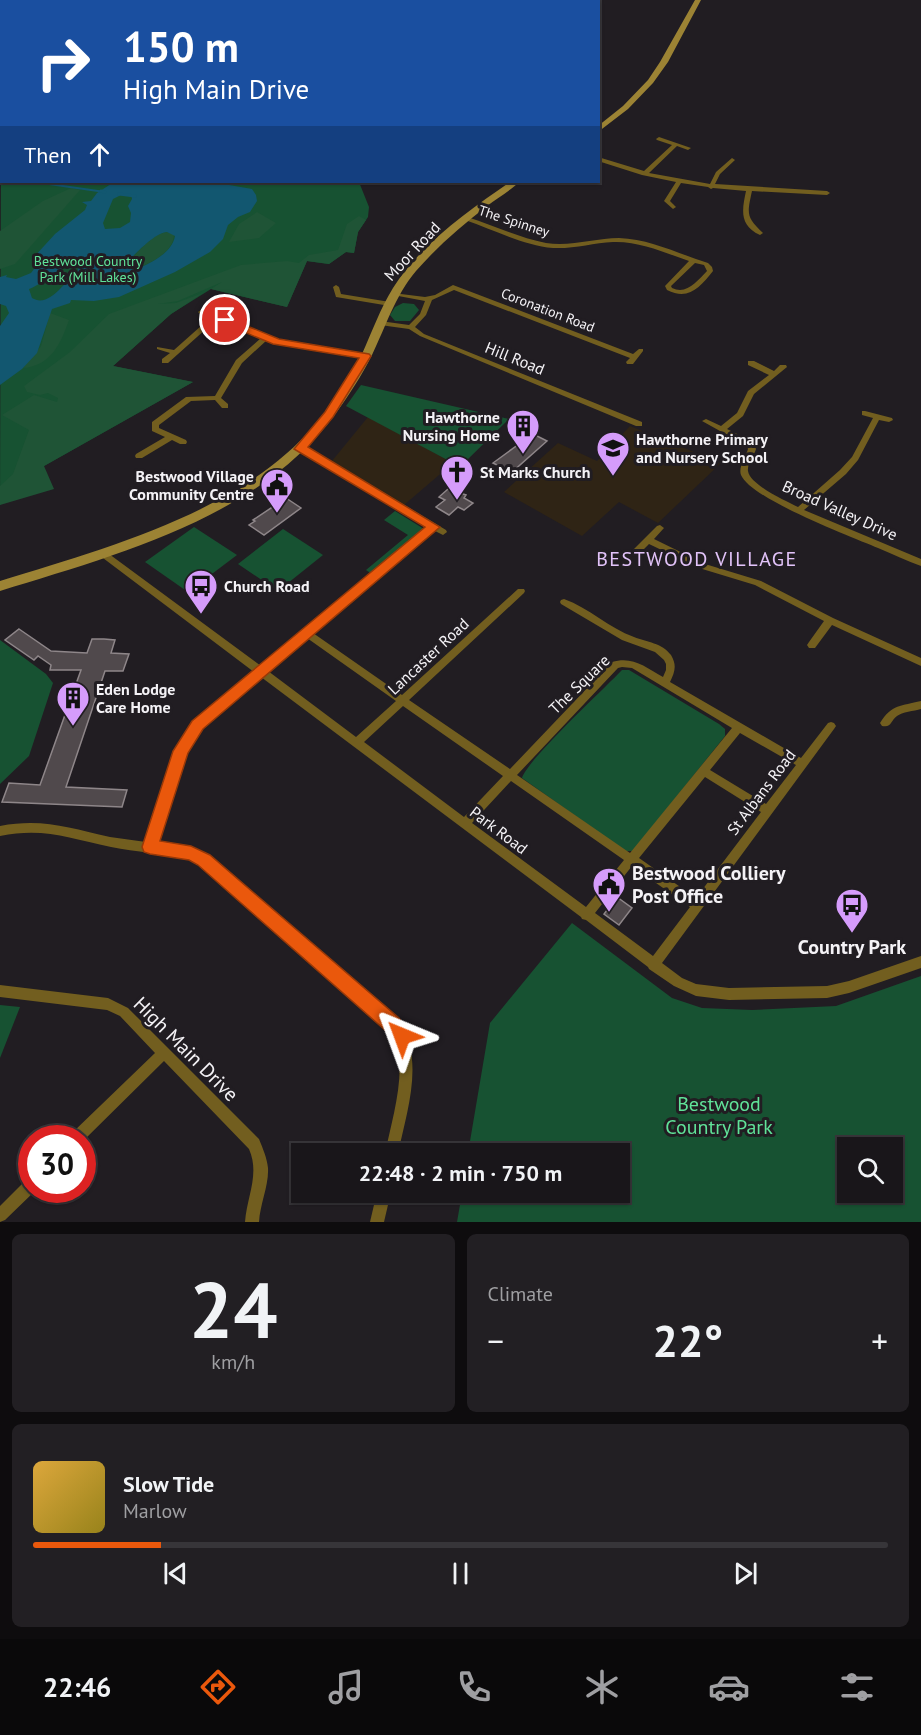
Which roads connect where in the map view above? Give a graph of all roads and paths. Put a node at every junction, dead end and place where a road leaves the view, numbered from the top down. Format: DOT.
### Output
graph roads {
  1 [pos="698,0"];
  2 [pos="600,128"];
  3 [pos="659,139"];
  4 [pos="676,144"];
  5 [pos="688,148"];
  6 [pos="600,160"];
  7 [pos="732,160"];
  8 [pos="726,165"];
  9 [pos="735,169"];
  10 [pos="644,174"];
  11 [pos="680,181"];
  12 [pos="514,183"];
  13 [pos="711,188"];
  14 [pos="749,191"];
  15 [pos="827,193"];
  16 [pos="657,199"];
  17 [pos="667,199"];
  18 [pos="673,207"];
  19 [pos="467,219"];
  20 [pos="748,225"];
  21 [pos="736,226"];
  22 [pos="760,232"];
  23 [pos="693,261"];
  24 [pos="336,286"];
  25 [pos="392,299"];
  26 [pos="429,300"];
  27 [pos="201,312"];
  28 [pos="215,317"];
  29 [pos="380,323"];
  30 [pos="411,327"];
  31 [pos="265,338"];
  32 [pos="159,348"];
  33 [pos="641,350"];
  34 [pos="174,351"];
  35 [pos="366,356"];
  36 [pos="165,361"];
  37 [pos="751,363"];
  38 [pos="783,367"];
  39 [pos="774,374"];
  40 [pos="217,398"];
  41 [pos="225,405"];
  42 [pos="865,413"];
  43 [pos="877,417"];
  44 [pos="889,420"];
  45 [pos="706,421"];
  46 [pos="639,424"];
  47 [pos="722,429"];
  48 [pos="171,436"];
  49 [pos="183,442"];
  50 [pos="300,449"];
  51 [pos="139,456"];
  52 [pos="799,510"];
  53 [pos="434,527"];
  54 [pos="660,528"];
  55 [pos="443,532"];
  56 [pos="648,540"];
  57 [pos="636,552"];
  58 [pos="102,553"];
  59 [pos="921,563"];
  60 [pos="0,586"];
  61 [pos="521,591"];
  62 [pos="564,602"];
  63 [pos="592,605"];
  64 [pos="584,613"];
  65 [pos="830,620"];
  66 [pos="306,633"];
  67 [pos="812,645"];
  68 [pos="921,662"];
  69 [pos="260,671"];
  70 [pos="664,683"];
  71 [pos="403,700"];
  72 [pos="921,706"];
  73 [pos="885,723"];
  74 [pos="831,726"];
  75 [pos="739,727"];
  76 [pos="356,743"];
  77 [pos="802,764"];
  78 [pos="704,771"];
  79 [pos="511,776"];
  80 [pos="768,811"];
  81 [pos="464,825"];
  82 [pos="0,831"];
  83 [pos="150,847"];
  84 [pos="632,860"];
  85 [pos="698,906"];
  86 [pos="586,915"];
  87 [pos="921,962"];
  88 [pos="653,965"];
  89 [pos="0,991"];
  90 [pos="164,1053"];
  91 [pos="90,1125"];
  92 [pos="393,1143"];
  93 [pos="18,1198"];
  94 [pos="381,1203"];
  95 [pos="0,1216"];
  96 [pos="5,1222"];
  97 [pos="252,1222"];
  98 [pos="377,1222"];
  1 -- 2 [label="main road"];
  3 -- 4 [label="street"];
  4 -- 5 [label="street"];
  4 -- 10 [label="street"];
  6 -- 10 [label="street"];
  7 -- 8 [label="street"];
  8 -- 9 [label="street"];
  8 -- 13 [label="street"];
  10 -- 11 [label="street"];
  11 -- 13 [label="street"];
  11 -- 17 [label="street"];
  12 -- 19 [label="main road, Moor Road"];
  13 -- 14 [label="street"];
  14 -- 15 [label="street"];
  14 -- 20 [label="street"];
  16 -- 17 [label="street"];
  17 -- 18 [label="street"];
  19 -- 23 [label="street, The Spinney"];
  19 -- 25 [label="main road, Moor Road"];
  20 -- 21 [label="street"];
  20 -- 22 [label="street"];
  23 -- 23 [label="street"];
  24 -- 25 [label="street"];
  25 -- 26 [label="street"];
  25 -- 29 [label="main road, Moor Road"];
  26 -- 30 [label="street"];
  26 -- 33 [label="street, Coronation Road"];
  27 -- 28 [label="street"];
  28 -- 31 [label="street"];
  28 -- 34 [label="street"];
  29 -- 30 [label="street, Hill Road"];
  29 -- 35 [label="main road, Moor Road"];
  30 -- 46 [label="street, Hill Road"];
  31 -- 35 [label="street"];
  31 -- 40 [label="street"];
  32 -- 34 [label="street"];
  34 -- 36 [label="street"];
  35 -- 50 [label="main road, Moor Road"];
  37 -- 39 [label="street"];
  38 -- 39 [label="street"];
  39 -- 47 [label="street"];
  40 -- 41 [label="street"];
  40 -- 48 [label="street"];
  42 -- 43 [label="street"];
  43 -- 44 [label="street"];
  43 -- 52 [label="street"];
  45 -- 47 [label="street, Broad Valley Drive"];
  47 -- 52 [label="street, Broad Valley Drive"];
  48 -- 49 [label="street"];
  48 -- 51 [label="street"];
  50 -- 53 [label="street"];
  50 -- 58 [label="main road, Moor Road"];
  52 -- 59 [label="street, Broad Valley Drive"];
  53 -- 55 [label="street"];
  53 -- 66 [label="street"];
  54 -- 56 [label="street"];
  56 -- 57 [label="street"];
  56 -- 65 [label="street"];
  58 -- 60 [label="main road, Moor Road"];
  58 -- 69 [label="street, Park Road"];
  61 -- 71 [label="street, Lancaster Road"];
  62 -- 64 [label="street"];
  63 -- 64 [label="street"];
  64 -- 70 [label="street"];
  65 -- 67 [label="street"];
  65 -- 68 [label="street"];
  66 -- 69 [label="street"];
  66 -- 71 [label="street"];
  69 -- 76 [label="street, Park Road"];
  69 -- 83 [label="street"];
  70 -- 75 [label="street, The Square"];
  70 -- 79 [label="street, The Square"];
  71 -- 76 [label="street, Lancaster Road"];
  71 -- 79 [label="street"];
  72 -- 73 [label="street"];
  74 -- 77 [label="street, St Albans Road"];
  75 -- 77 [label="street, The Square"];
  75 -- 78 [label="street"];
  76 -- 81 [label="street, Park Road"];
  77 -- 80 [label="street, St Albans Road"];
  78 -- 80 [label="street"];
  78 -- 84 [label="street"];
  79 -- 81 [label="street, The Square"];
  79 -- 84 [label="street"];
  80 -- 85 [label="street, St Albans Road"];
  81 -- 86 [label="street, Park Road"];
  82 -- 83 [label="street"];
  83 -- 92 [label="street"];
  84 -- 85 [label="street"];
  84 -- 86 [label="street"];
  85 -- 88 [label="street, St Albans Road"];
  86 -- 88 [label="street, Park Road"];
  87 -- 88 [label="street, Park Road"];
  89 -- 90 [label="street, High Main Drive"];
  90 -- 91 [label="street"];
  90 -- 97 [label="street, High Main Drive"];
  93 -- 95 [label="street"];
  94 -- 98 [label="street"];
  95 -- 96 [label="street"];
}
